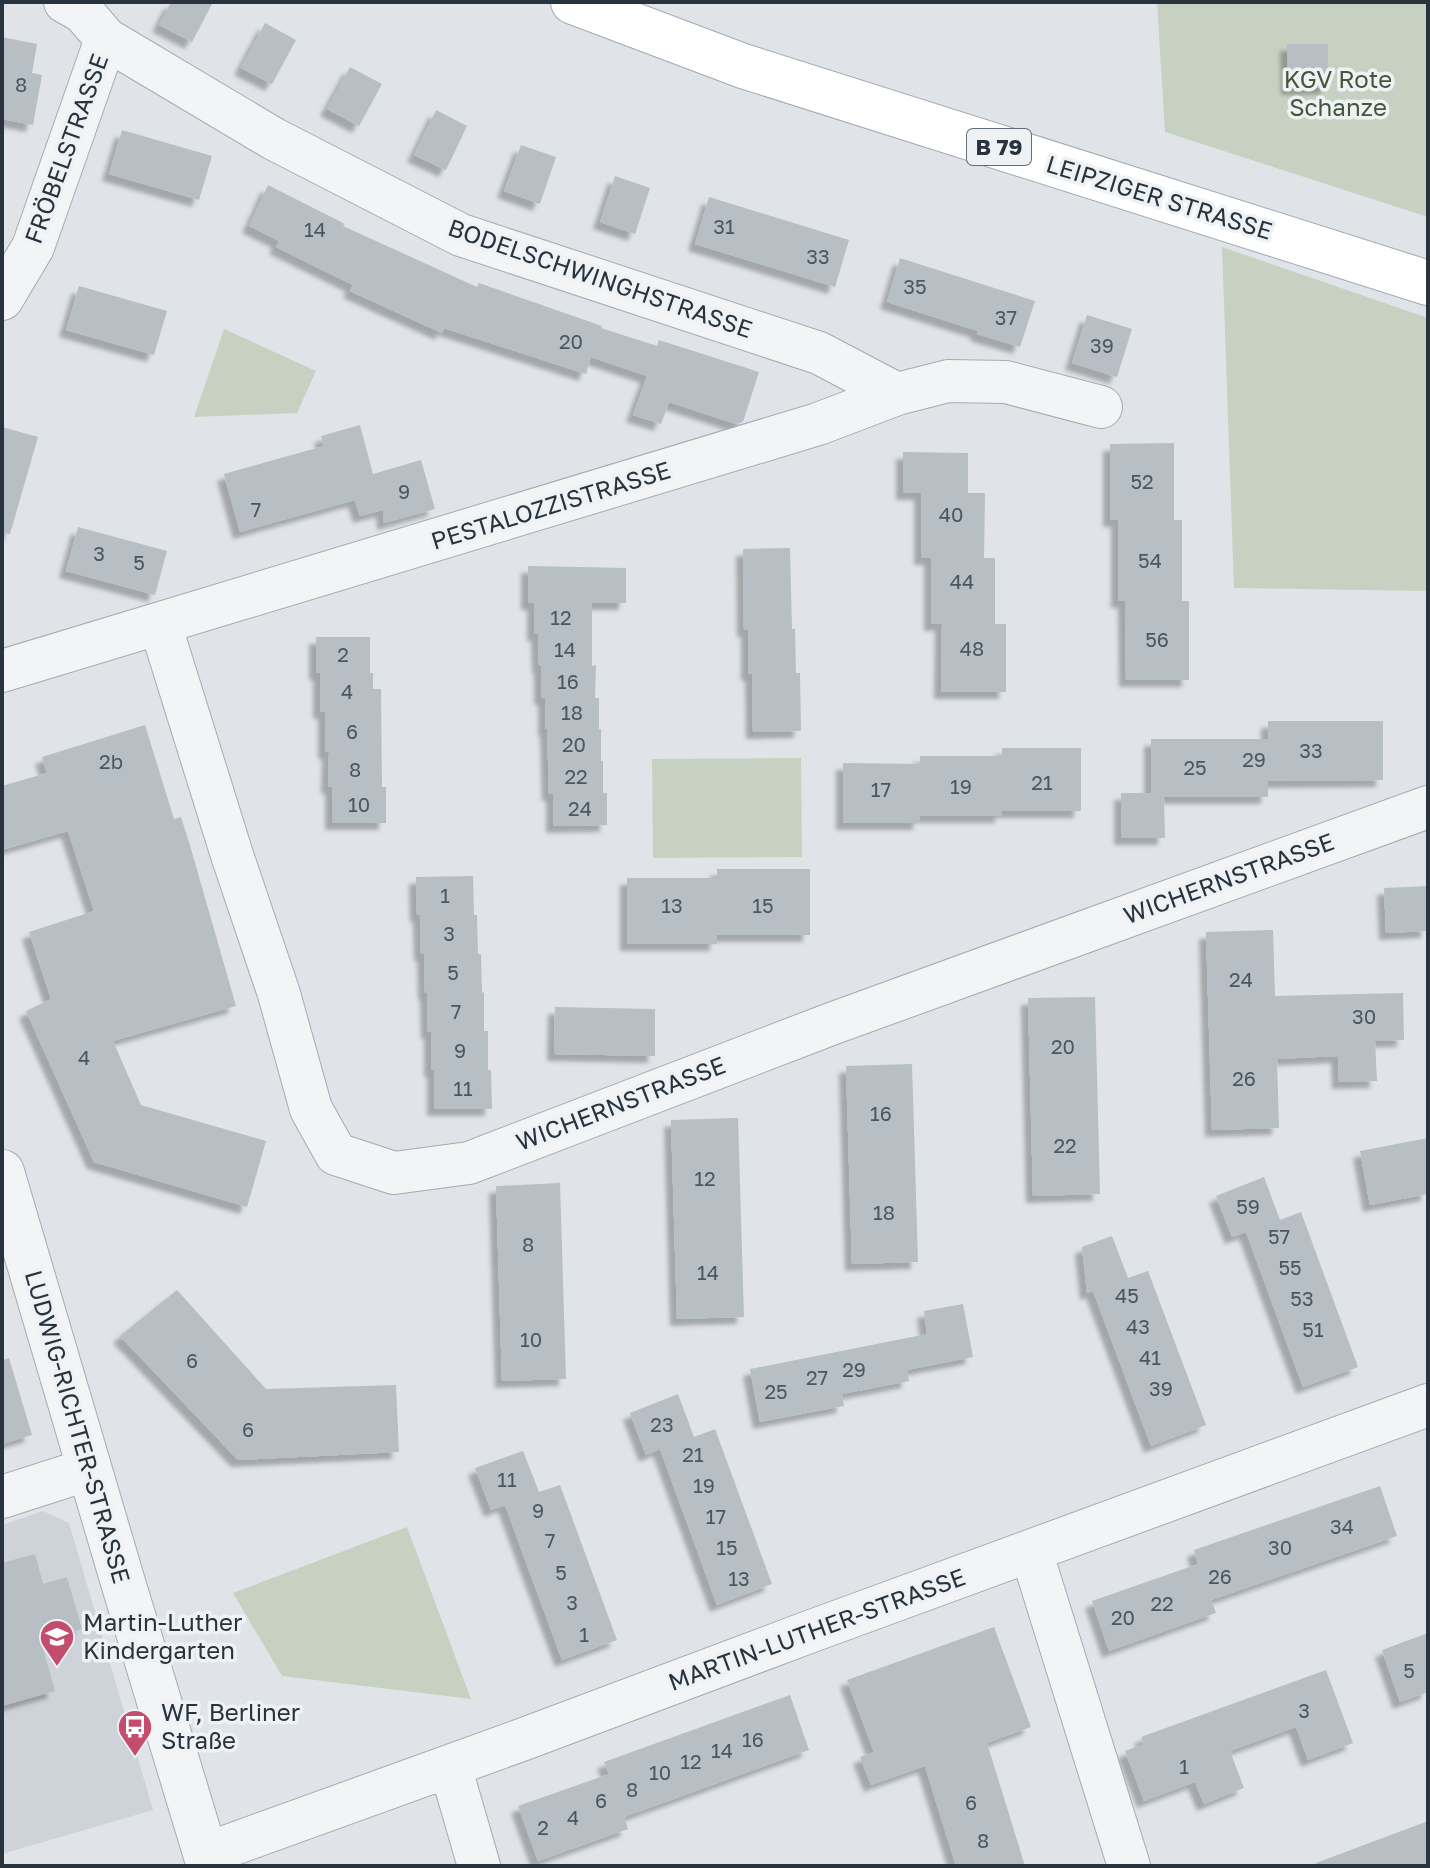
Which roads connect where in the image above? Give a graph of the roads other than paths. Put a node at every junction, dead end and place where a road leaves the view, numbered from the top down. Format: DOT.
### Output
graph roads {
  1 [pos="65,2"];
  2 [pos="573,2"];
  3 [pos="106,39"];
  4 [pos="1428,283"];
  5 [pos="2,299"];
  6 [pos="897,394"];
  7 [pos="1101,407"];
  8 [pos="160,624"];
  9 [pos="2,671"];
  10 [pos="1428,807"];
  11 [pos="2,1172"];
  12 [pos="1428,1405"];
  13 [pos="89,1469"];
  14 [pos="2,1497"];
  15 [pos="1031,1551"];
  16 [pos="450,1766"];
  17 [pos="208,1860"];
  18 [pos="479,1866"];
  19 [pos="1129,1866"];
  1 -- 3 [label="street, BODELSCHWINGHSTRASSE"];
  2 -- 4 [label="main road, LEIPZIGER STRASSE / B 79"];
  3 -- 5 [label="street, FRÖBELSTRASSE"];
  3 -- 6 [label="street, BODELSCHWINGHSTRASSE"];
  6 -- 7 [label="street, PESTALOZZISTRASSE"];
  6 -- 8 [label="street, PESTALOZZISTRASSE"];
  8 -- 9 [label="street, PESTALOZZISTRASSE"];
  8 -- 10 [label="street, WICHERNSTRASSE"];
  11 -- 13 [label="street, LUDWIG-RICHTER-STRASSE"];
  12 -- 15 [label="street, MARTIN-LUTHER-STRASSE"];
  13 -- 14 [label="street"];
  13 -- 17 [label="street, LUDWIG-RICHTER-STRASSE"];
  15 -- 16 [label="street, MARTIN-LUTHER-STRASSE"];
  15 -- 19 [label="street"];
  16 -- 17 [label="street, MARTIN-LUTHER-STRASSE"];
  16 -- 18 [label="street"];
}
